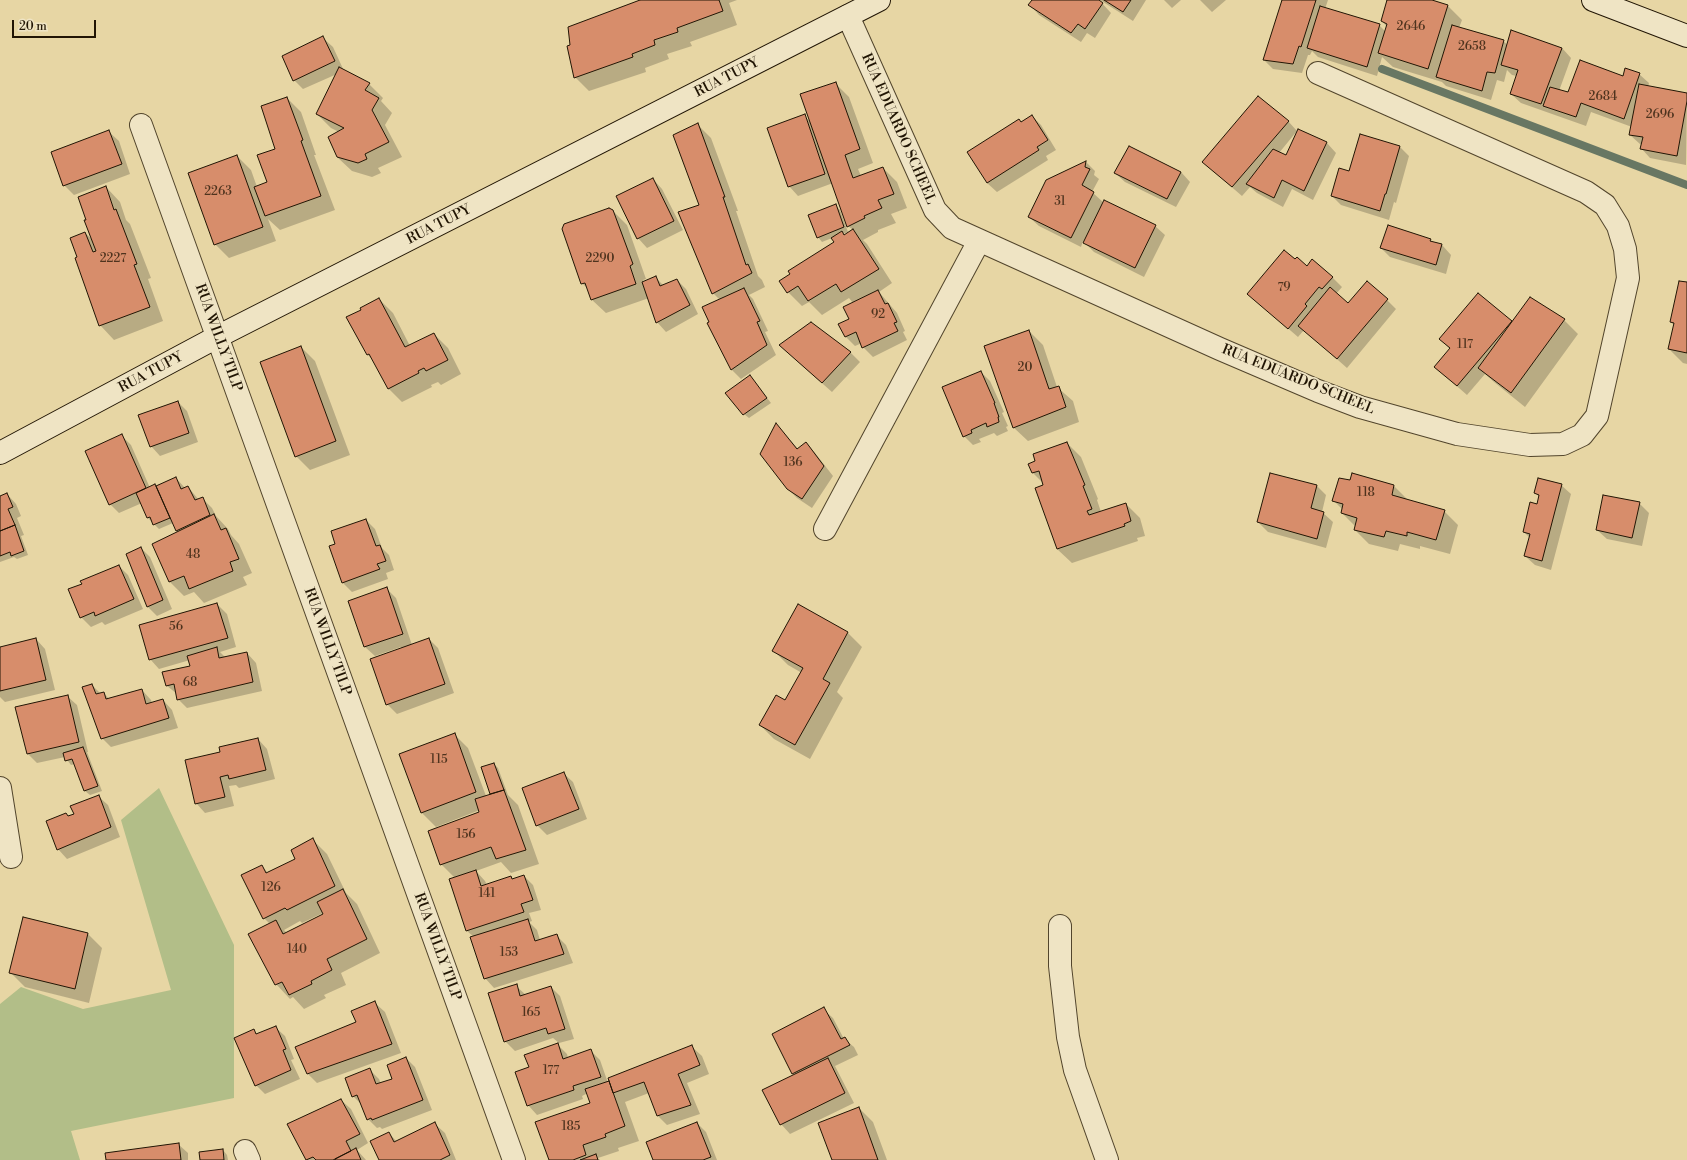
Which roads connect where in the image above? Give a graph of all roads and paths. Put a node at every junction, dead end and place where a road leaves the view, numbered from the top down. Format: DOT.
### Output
graph roads {
  1 [pos="879,0"];
  2 [pos="1593,0"];
  3 [pos="848,16"];
  4 [pos="1687,36"];
  5 [pos="1318,73"];
  6 [pos="141,125"];
  7 [pos="979,241"];
  8 [pos="217,338"];
  9 [pos="0,453"];
  10 [pos="825,529"];
  11 [pos="0,788"];
  12 [pos="11,857"];
  13 [pos="1060,926"];
  14 [pos="514,1160"];
  15 [pos="1107,1160"];
  1 -- 3 [label="street, RUA TUPY"];
  2 -- 4 [label="street"];
  3 -- 7 [label="street, RUA EDUARDO SCHEEL"];
  3 -- 8 [label="street, RUA TUPY"];
  5 -- 7 [label="street, RUA EDUARDO SCHEEL"];
  6 -- 8 [label="street, RUA WILLY TILP"];
  7 -- 10 [label="street"];
  8 -- 9 [label="street, RUA TUPY"];
  8 -- 14 [label="street, RUA WILLY TILP"];
  11 -- 12 [label="street"];
  13 -- 15 [label="street"];
}
